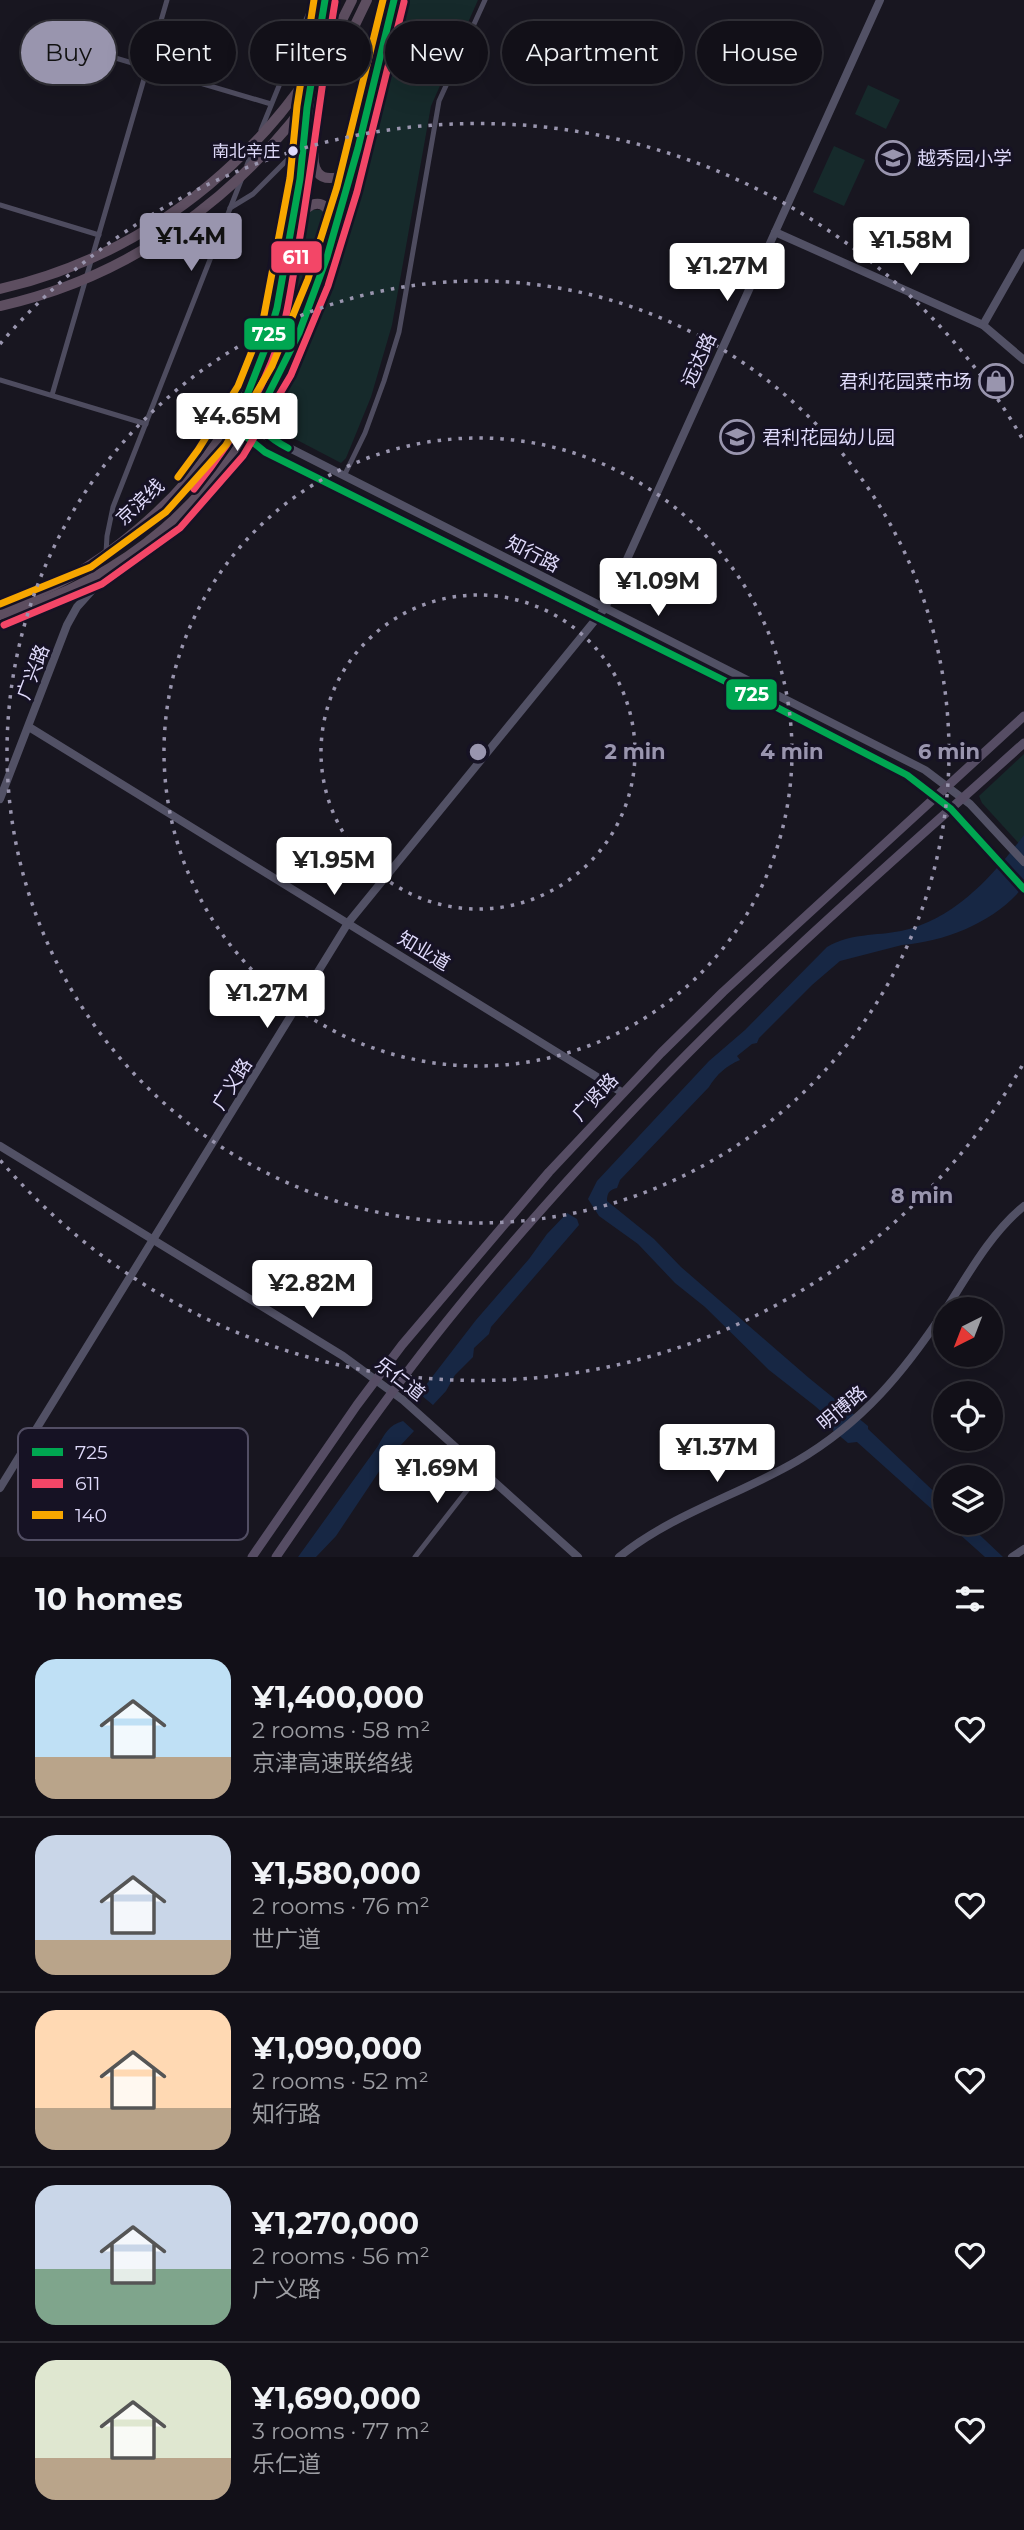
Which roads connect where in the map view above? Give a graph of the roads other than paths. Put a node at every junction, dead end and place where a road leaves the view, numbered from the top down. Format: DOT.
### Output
graph roads {
  1 [pos="167,0"];
  2 [pos="314,0"];
  3 [pos="325,0"];
  4 [pos="335,0"];
  5 [pos="352,0"];
  6 [pos="367,0"];
  7 [pos="394,0"];
  8 [pos="485,0"];
  9 [pos="880,0"];
  10 [pos="161,21"];
  11 [pos="143,84"];
  12 [pos="203,84"];
  13 [pos="271,104"];
  14 [pos="317,109"];
  15 [pos="366,116"];
  16 [pos="301,159"];
  17 [pos="300,179"];
  18 [pos="0,205"];
  19 [pos="230,208"];
  20 [pos="775,232"];
  21 [pos="99,234"];
  22 [pos="1024,253"];
  23 [pos="287,255"];
  24 [pos="321,275"];
  25 [pos="0,289"];
  26 [pos="0,306"];
  27 [pos="982,325"];
  28 [pos="1024,360"];
  29 [pos="0,380"];
  30 [pos="52,395"];
  31 [pos="261,409"];
  32 [pos="235,420"];
  33 [pos="146,424"];
  34 [pos="225,429"];
  35 [pos="246,435"];
  36 [pos="272,440"];
  37 [pos="265,452"];
  38 [pos="344,476"];
  39 [pos="106,556"];
  40 [pos="112,567"];
  41 [pos="0,606"];
  42 [pos="605,608"];
  43 [pos="0,615"];
  44 [pos="598,618"];
  45 [pos="1024,716"];
  46 [pos="29,727"];
  47 [pos="1024,743"];
  48 [pos="948,785"];
  49 [pos="937,796"];
  50 [pos="963,798"];
  51 [pos="0,799"];
  52 [pos="951,809"];
  53 [pos="1024,863"];
  54 [pos="1024,889"];
  55 [pos="348,923"];
  56 [pos="623,1093"];
  57 [pos="0,1146"];
  58 [pos="1024,1206"];
  59 [pos="153,1240"];
  60 [pos="953,1297"];
  61 [pos="933,1326"];
  62 [pos="376,1380"];
  63 [pos="393,1392"];
  64 [pos="37,1428"];
  65 [pos="18,1459"];
  66 [pos="482,1471"];
  67 [pos="0,1488"];
  68 [pos="1024,1549"];
  69 [pos="1014,1556"];
  70 [pos="252,1557"];
  71 [pos="276,1557"];
  72 [pos="415,1557"];
  73 [pos="578,1557"];
  74 [pos="619,1557"];
  1 -- 10 [label="street"];
  2 -- 13 [label="street"];
  3 -- 16 [label="highway"];
  4 -- 14 [label="highway"];
  5 -- 25 [label="highway, bridge"];
  6 -- 26 [label="highway, bridge"];
  7 -- 15 [label="highway, 京滨线"];
  8 -- 38 [label="street"];
  9 -- 20 [label="street, 远达路"];
  11 -- 21 [label="street"];
  12 -- 13 [label="street"];
  13 -- 19 [label="street"];
  14 -- 15 [label="highway"];
  14 -- 17 [label="highway"];
  15 -- 24 [label="highway, 京滨线"];
  16 -- 17 [label="highway"];
  16 -- 19 [label="street"];
  17 -- 23 [label="highway"];
  18 -- 21 [label="street"];
  19 -- 33 [label="street"];
  20 -- 27 [label="street"];
  20 -- 42 [label="street, 远达路"];
  21 -- 30 [label="street"];
  22 -- 27 [label="street"];
  23 -- 24 [label="highway"];
  23 -- 32 [label="highway, 京滨线"];
  24 -- 31 [label="highway, 京滨线"];
  27 -- 28 [label="street"];
  29 -- 30 [label="street"];
  30 -- 33 [label="street"];
  31 -- 35 [label="highway, 京滨线"];
  31 -- 36 [label="street"];
  32 -- 34 [label="highway, 京滨线"];
  32 -- 35 [label="highway"];
  33 -- 39 [label="street"];
  34 -- 35 [label="street, 知行路"];
  34 -- 39 [label="highway, 京滨线"];
  35 -- 36 [label="street, 知行路"];
  35 -- 37 [label="highway"];
  35 -- 40 [label="highway, 京滨线"];
  36 -- 38 [label="street, 知行路"];
  37 -- 44 [label="street, 知行路"];
  38 -- 42 [label="street, 知行路"];
  39 -- 40 [label="highway"];
  39 -- 41 [label="highway, 京滨线"];
  40 -- 43 [label="highway, 京滨线"];
  40 -- 46 [label="street, 广兴路"];
  42 -- 44 [label="street, 远达路"];
  42 -- 48 [label="street, 知行路"];
  44 -- 49 [label="street, 知行路"];
  44 -- 55 [label="street, 广义路"];
  45 -- 48 [label="main road, 广贤路"];
  46 -- 51 [label="street, 广兴路"];
  46 -- 55 [label="street, 知业道"];
  47 -- 50 [label="main road, 广贤路"];
  48 -- 49 [label="main road, 广贤路"];
  48 -- 50 [label="street, 知行路"];
  49 -- 52 [label="street, 知行路"];
  49 -- 56 [label="main road, 广贤路"];
  50 -- 52 [label="main road, 广贤路"];
  50 -- 53 [label="street, 知行路"];
  52 -- 54 [label="street, 知行路"];
  52 -- 63 [label="main road, 广贤路"];
  55 -- 56 [label="street, 知业道"];
  55 -- 59 [label="street, 广义路"];
  56 -- 62 [label="main road, 广贤路"];
  57 -- 59 [label="street, 乐仁道"];
  58 -- 60 [label="street, 明博路"];
  59 -- 62 [label="street, 乐仁道"];
  59 -- 64 [label="street, 广义路"];
  61 -- 74 [label="street, 明博路"];
  62 -- 63 [label="street, 乐仁道"];
  62 -- 70 [label="main road, 广贤路"];
  63 -- 66 [label="street, 乐仁道"];
  63 -- 71 [label="main road, 广贤路"];
  65 -- 67 [label="street, 广义路"];
  66 -- 72 [label="street"];
  66 -- 73 [label="street, 乐仁道"];
  68 -- 69 [label="street"];
}
